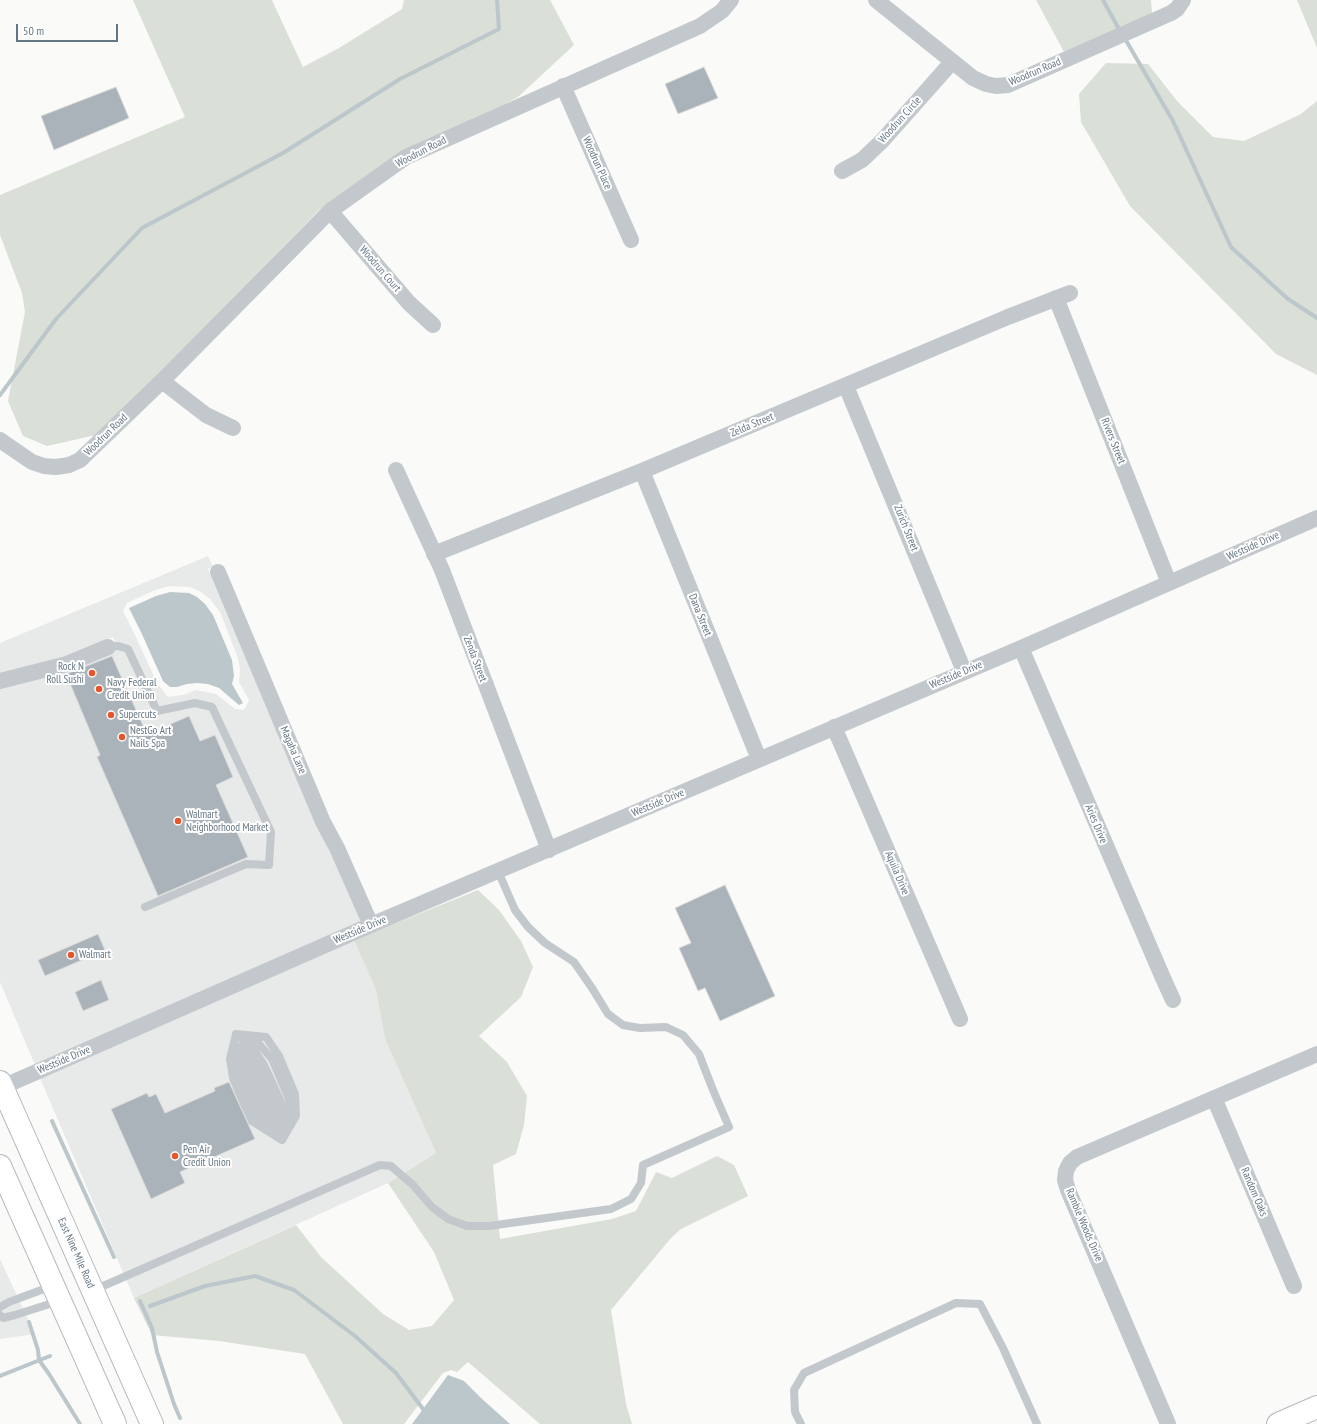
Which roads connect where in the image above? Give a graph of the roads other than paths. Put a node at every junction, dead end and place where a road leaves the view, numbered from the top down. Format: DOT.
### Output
graph roads {
  1 [pos="731,0"];
  2 [pos="876,0"];
  3 [pos="1183,0"];
  4 [pos="952,62"];
  5 [pos="563,86"];
  6 [pos="842,171"];
  7 [pos="330,211"];
  8 [pos="631,240"];
  9 [pos="1063,296"];
  10 [pos="433,325"];
  11 [pos="162,380"];
  12 [pos="846,386"];
  13 [pos="233,428"];
  14 [pos="0,440"];
  15 [pos="396,470"];
  16 [pos="642,471"];
  17 [pos="1317,518"];
  18 [pos="434,554"];
  19 [pos="218,572"];
  20 [pos="1169,583"];
  21 [pos="108,646"];
  22 [pos="1021,648"];
  23 [pos="964,671"];
  24 [pos="0,681"];
  25 [pos="834,727"];
  26 [pos="759,759"];
  27 [pos="549,850"];
  28 [pos="498,871"];
  29 [pos="145,907"];
  30 [pos="371,925"];
  31 [pos="1173,1000"];
  32 [pos="960,1019"];
  33 [pos="236,1034"];
  34 [pos="1317,1054"];
  35 [pos="1,1085"];
  36 [pos="1214,1098"];
  37 [pos="282,1140"];
  38 [pos="0,1166"];
  39 [pos="1294,1286"];
  40 [pos="92,1291"];
  41 [pos="56,1293"];
  42 [pos="0,1307"];
  43 [pos="1317,1407"];
  44 [pos="115,1424"];
  45 [pos="152,1424"];
  46 [pos="801,1424"];
  47 [pos="1037,1424"];
  48 [pos="1168,1424"];
  49 [pos="1278,1424"];
  1 -- 5 [label="street, Woodrun Road"];
  2 -- 4 [label="street, Woodrun Road"];
  3 -- 4 [label="street, Woodrun Road"];
  4 -- 6 [label="street, Woodrun Circle"];
  5 -- 7 [label="street, Woodrun Road"];
  5 -- 8 [label="street, Woodrun Place"];
  7 -- 10 [label="street, Woodrun Court"];
  7 -- 11 [label="street, Woodrun Road"];
  9 -- 12 [label="street, Zelda Street"];
  9 -- 20 [label="street, Rivers Street"];
  11 -- 13 [label="street"];
  11 -- 14 [label="street, Woodrun Road"];
  12 -- 16 [label="street, Zelda Street"];
  12 -- 23 [label="street, Zurich Street"];
  15 -- 18 [label="street, Zenda Street"];
  16 -- 18 [label="street, Zelda Street"];
  16 -- 26 [label="street, Dana Street"];
  17 -- 20 [label="street, Westside Drive"];
  18 -- 27 [label="street, Zenda Street"];
  19 -- 30 [label="street, Magaha Lane"];
  20 -- 22 [label="street, Westside Drive"];
  21 -- 24 [label="street"];
  21 -- 29 [label="lane"];
  22 -- 23 [label="street, Westside Drive"];
  22 -- 31 [label="street, Aries Drive"];
  23 -- 25 [label="street, Westside Drive"];
  25 -- 26 [label="street, Westside Drive"];
  25 -- 32 [label="street, Aquila Drive"];
  26 -- 27 [label="street, Westside Drive"];
  27 -- 28 [label="street, Westside Drive"];
  28 -- 30 [label="street, Westside Drive"];
  28 -- 40 [label="lane"];
  30 -- 35 [label="street, Westside Drive"];
  33 -- 37 [label="lane"];
  33 -- 37 [label="lane"];
  33 -- 37 [label="lane"];
  33 -- 37 [label="lane"];
  34 -- 36 [label="street, Ramble Woods Drive"];
  35 -- 40 [label="main road, East Nine Mile Road"];
  36 -- 39 [label="street, Random Oaks"];
  36 -- 48 [label="street, Ramble Woods Drive"];
  38 -- 41 [label="main road"];
  40 -- 45 [label="main road, East Nine Mile Road"];
  41 -- 42 [label="lane"];
  41 -- 42 [label="lane"];
  41 -- 44 [label="main road"];
  43 -- 49 [label="main road"];
  46 -- 47 [label="lane"];
}
